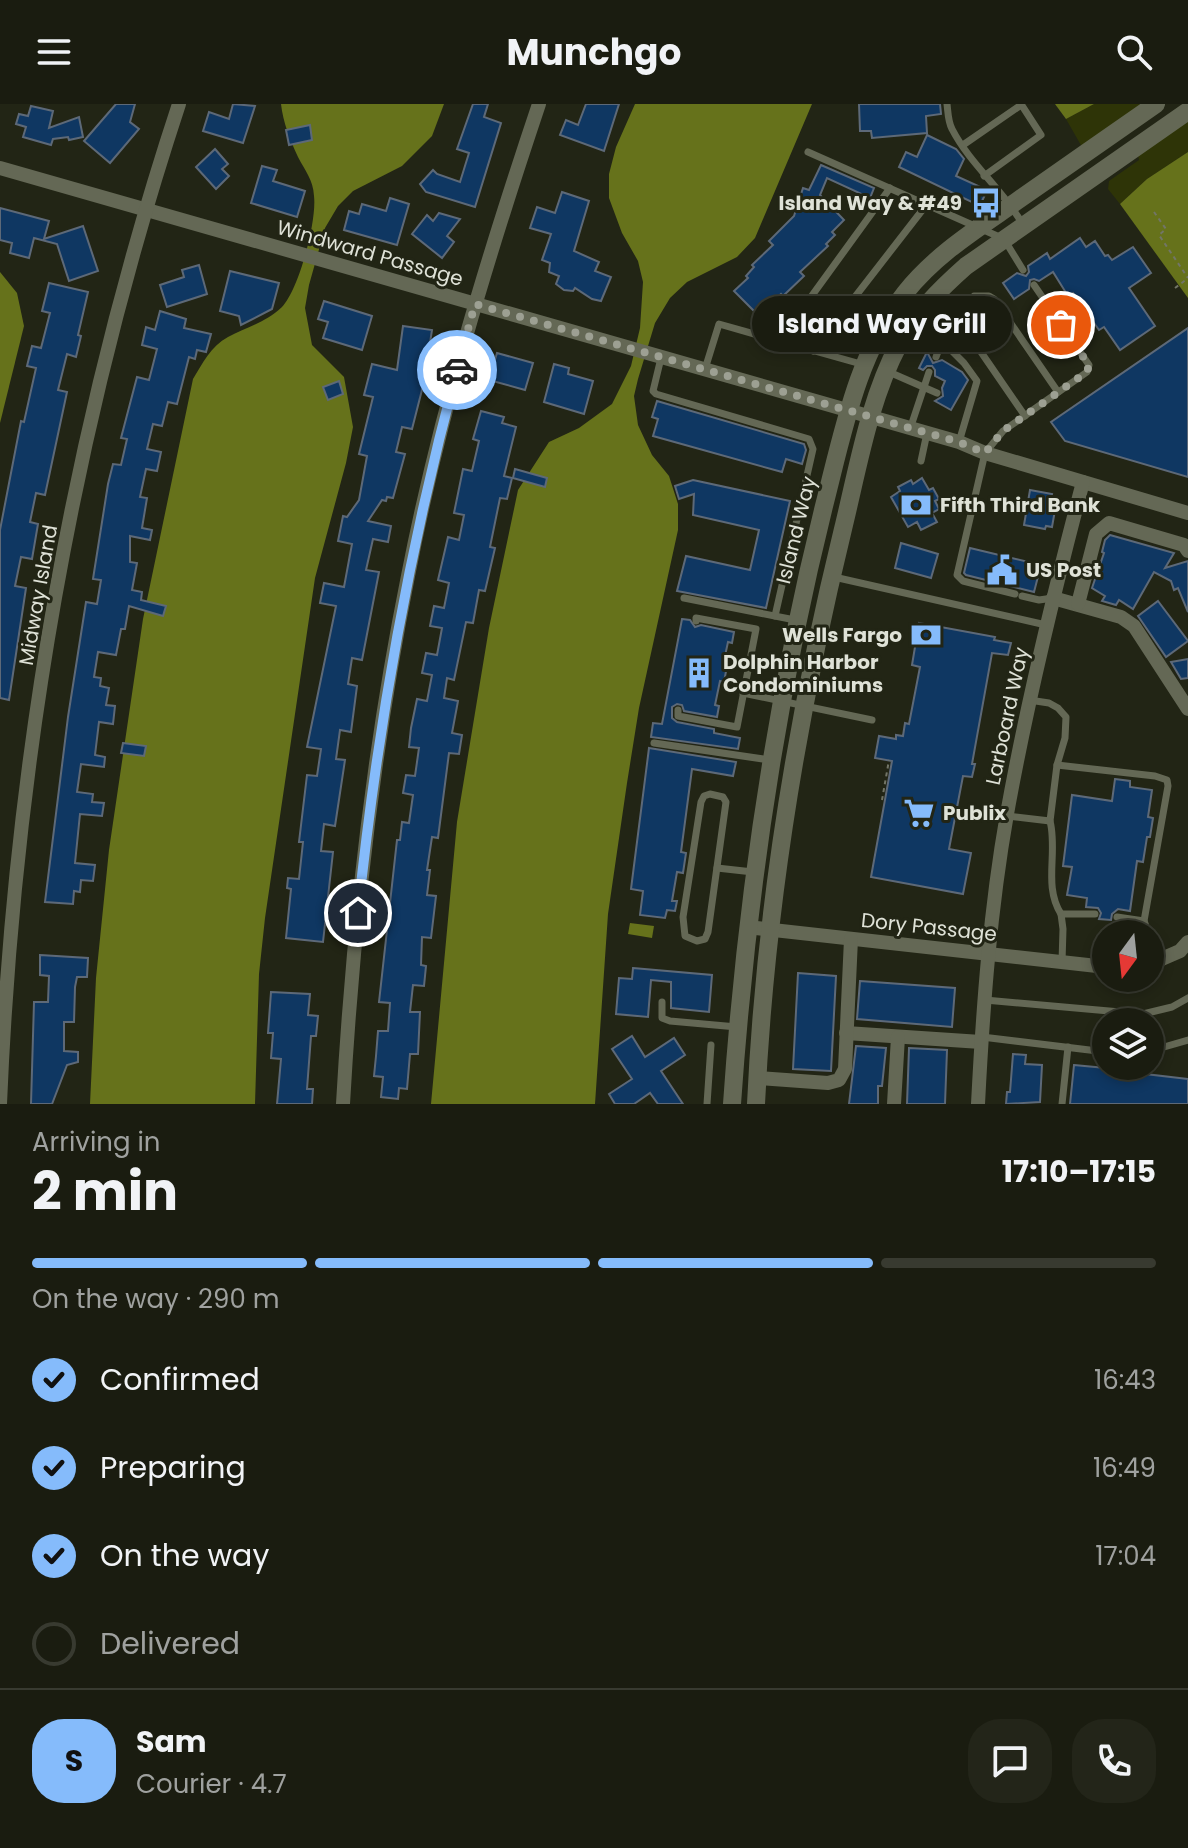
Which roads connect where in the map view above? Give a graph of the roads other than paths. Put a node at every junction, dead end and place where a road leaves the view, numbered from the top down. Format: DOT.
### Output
graph roads {
  1 [pos="179,104"];
  2 [pos="539,104"];
  3 [pos="1021,104"];
  4 [pos="1156,104"];
  5 [pos="948,105"];
  6 [pos="1188,111"];
  7 [pos="963,145"];
  8 [pos="808,152"];
  9 [pos="0,168"];
  10 [pos="984,176"];
  11 [pos="890,188"];
  12 [pos="927,204"];
  13 [pos="1011,205"];
  14 [pos="146,210"];
  15 [pos="1023,225"];
  16 [pos="978,227"];
  17 [pos="1004,239"];
  18 [pos="1023,270"];
  19 [pos="1034,285"];
  20 [pos="475,304"];
  21 [pos="916,316"];
  22 [pos="779,341"];
  23 [pos="942,341"];
  24 [pos="813,351"];
  25 [pos="656,356"];
  26 [pos="936,357"];
  27 [pos="864,365"];
  28 [pos="705,370"];
  29 [pos="887,371"];
  30 [pos="929,372"];
  31 [pos="923,386"];
  32 [pos="1058,392"];
  33 [pos="937,393"];
  34 [pos="848,411"];
  35 [pos="1025,416"];
  36 [pos="872,418"];
  37 [pos="910,429"];
  38 [pos="927,433"];
  39 [pos="959,442"];
  40 [pos="985,453"];
  41 [pos="921,461"];
  42 [pos="1083,482"];
  43 [pos="1188,513"];
  44 [pos="1188,551"];
  45 [pos="831,576"];
  46 [pos="684,598"];
  47 [pos="1053,598"];
  48 [pos="1078,604"];
  49 [pos="775,616"];
  50 [pos="696,621"];
  51 [pos="797,621"];
  52 [pos="1046,625"];
  53 [pos="743,693"];
  54 [pos="781,700"];
  55 [pos="1029,700"];
  56 [pos="804,705"];
  57 [pos="1188,709"];
  58 [pos="678,710"];
  59 [pos="872,720"];
  60 [pos="654,743"];
  61 [pos="770,760"];
  62 [pos="1057,765"];
  63 [pos="1007,816"];
  64 [pos="1050,821"];
  65 [pos="717,868"];
  66 [pos="753,872"];
  67 [pos="1061,914"];
  68 [pos="1095,914"];
  69 [pos="1117,917"];
  70 [pos="1137,920"];
  71 [pos="1144,920"];
  72 [pos="747,927"];
  73 [pos="770,930"];
  74 [pos="851,939"];
  75 [pos="1185,952"];
  76 [pos="990,955"];
  77 [pos="1164,960"];
  78 [pos="1062,962"];
  79 [pos="1092,965"];
  80 [pos="1188,998"];
  81 [pos="985,1000"];
  82 [pos="662,1002"];
  83 [pos="737,1027"];
  84 [pos="846,1033"];
  85 [pos="898,1037"];
  86 [pos="982,1040"];
  87 [pos="1188,1040"];
  88 [pos="711,1045"];
  89 [pos="1068,1047"];
  90 [pos="1164,1047"];
  91 [pos="1092,1050"];
  92 [pos="757,1078"];
  93 [pos="0,1104"];
  94 [pos="343,1104"];
  95 [pos="707,1104"];
  96 [pos="732,1104"];
  97 [pos="756,1104"];
  98 [pos="894,1104"];
  99 [pos="978,1104"];
  100 [pos="1062,1104"];
  1 -- 14 [label="street, Midway Island"];
  2 -- 20 [label="street"];
  3 -- 7 [label="lane"];
  3 -- 10 [label="lane"];
  4 -- 13 [label="street, Island Way"];
  5 -- 7 [label="lane"];
  6 -- 15 [label="street"];
  7 -- 10 [label="lane"];
  8 -- 11 [label="lane"];
  9 -- 14 [label="street, Windward Passage"];
  10 -- 13 [label="lane"];
  11 -- 12 [label="lane"];
  11 -- 22 [label="lane"];
  12 -- 16 [label="lane"];
  12 -- 24 [label="lane"];
  13 -- 15 [label="lane"];
  13 -- 16 [label="street, Island Way"];
  14 -- 20 [label="street, Windward Passage"];
  14 -- 93 [label="street, Midway Island"];
  15 -- 17 [label="street"];
  16 -- 17 [label="lane"];
  16 -- 27 [label="street, Island Way"];
  17 -- 18 [label="lane"];
  17 -- 21 [label="street"];
  19 -- 32 [label="lane"];
  20 -- 25 [label="street, Windward Passage"];
  20 -- 94 [label="street"];
  21 -- 23 [label="lane"];
  21 -- 29 [label="street"];
  22 -- 24 [label="lane"];
  22 -- 28 [label="lane"];
  23 -- 26 [label="lane"];
  23 -- 39 [label="lane"];
  24 -- 27 [label="lane"];
  25 -- 28 [label="street, Windward Passage"];
  25 -- 49 [label="lane"];
  27 -- 34 [label="street, Island Way"];
  28 -- 34 [label="street, Windward Passage"];
  29 -- 31 [label="lane"];
  29 -- 36 [label="street"];
  30 -- 31 [label="lane"];
  31 -- 33 [label="lane"];
  31 -- 37 [label="lane"];
  32 -- 35 [label="lane"];
  32 -- 35 [label="lane"];
  34 -- 36 [label="street, Windward Passage"];
  34 -- 51 [label="street, Island Way"];
  35 -- 40 [label="lane"];
  36 -- 37 [label="street, Windward Passage"];
  36 -- 45 [label="street"];
  37 -- 38 [label="street, Windward Passage"];
  38 -- 39 [label="street, Windward Passage"];
  38 -- 41 [label="lane"];
  39 -- 40 [label="street, Windward Passage"];
  40 -- 42 [label="street, Windward Passage"];
  40 -- 47 [label="lane"];
  42 -- 43 [label="street, Windward Passage"];
  42 -- 47 [label="street, Larboard Way"];
  44 -- 48 [label="street"];
  45 -- 52 [label="lane"];
  45 -- 56 [label="street"];
  46 -- 49 [label="lane"];
  47 -- 48 [label="street"];
  47 -- 52 [label="street, Larboard Way"];
  48 -- 57 [label="street"];
  49 -- 51 [label="lane"];
  50 -- 53 [label="lane"];
  51 -- 54 [label="street, Island Way"];
  52 -- 55 [label="street, Larboard Way"];
  53 -- 54 [label="lane"];
  53 -- 58 [label="lane"];
  54 -- 56 [label="lane"];
  54 -- 61 [label="street, Island Way"];
  55 -- 62 [label="lane"];
  55 -- 63 [label="street, Larboard Way"];
  56 -- 59 [label="lane"];
  56 -- 73 [label="street"];
  60 -- 61 [label="lane"];
  61 -- 66 [label="street, Island Way"];
  62 -- 64 [label="lane"];
  62 -- 71 [label="lane"];
  63 -- 64 [label="lane"];
  63 -- 76 [label="street, Larboard Way"];
  64 -- 67 [label="lane"];
  65 -- 65 [label="lane"];
  65 -- 66 [label="lane"];
  66 -- 72 [label="street, Island Way"];
  67 -- 68 [label="lane"];
  67 -- 78 [label="lane"];
  69 -- 70 [label="lane"];
  72 -- 73 [label="street, Dory Passage"];
  72 -- 83 [label="street, Island Way"];
  73 -- 74 [label="street, Dory Passage"];
  73 -- 92 [label="street"];
  74 -- 76 [label="street, Dory Passage"];
  74 -- 84 [label="street"];
  75 -- 77 [label="street"];
  76 -- 78 [label="street, Dory Passage"];
  76 -- 81 [label="street, Larboard Way"];
  78 -- 79 [label="street, Dory Passage"];
  80 -- 81 [label="lane"];
  81 -- 86 [label="street, Larboard Way"];
  82 -- 83 [label="lane"];
  83 -- 96 [label="street, Island Way"];
  84 -- 85 [label="street"];
  84 -- 92 [label="street"];
  85 -- 86 [label="street"];
  85 -- 98 [label="street"];
  86 -- 89 [label="lane"];
  86 -- 99 [label="street, Larboard Way"];
  87 -- 90 [label="lane"];
  88 -- 95 [label="lane"];
  89 -- 91 [label="lane"];
  89 -- 100 [label="lane"];
  92 -- 97 [label="street"];
}
